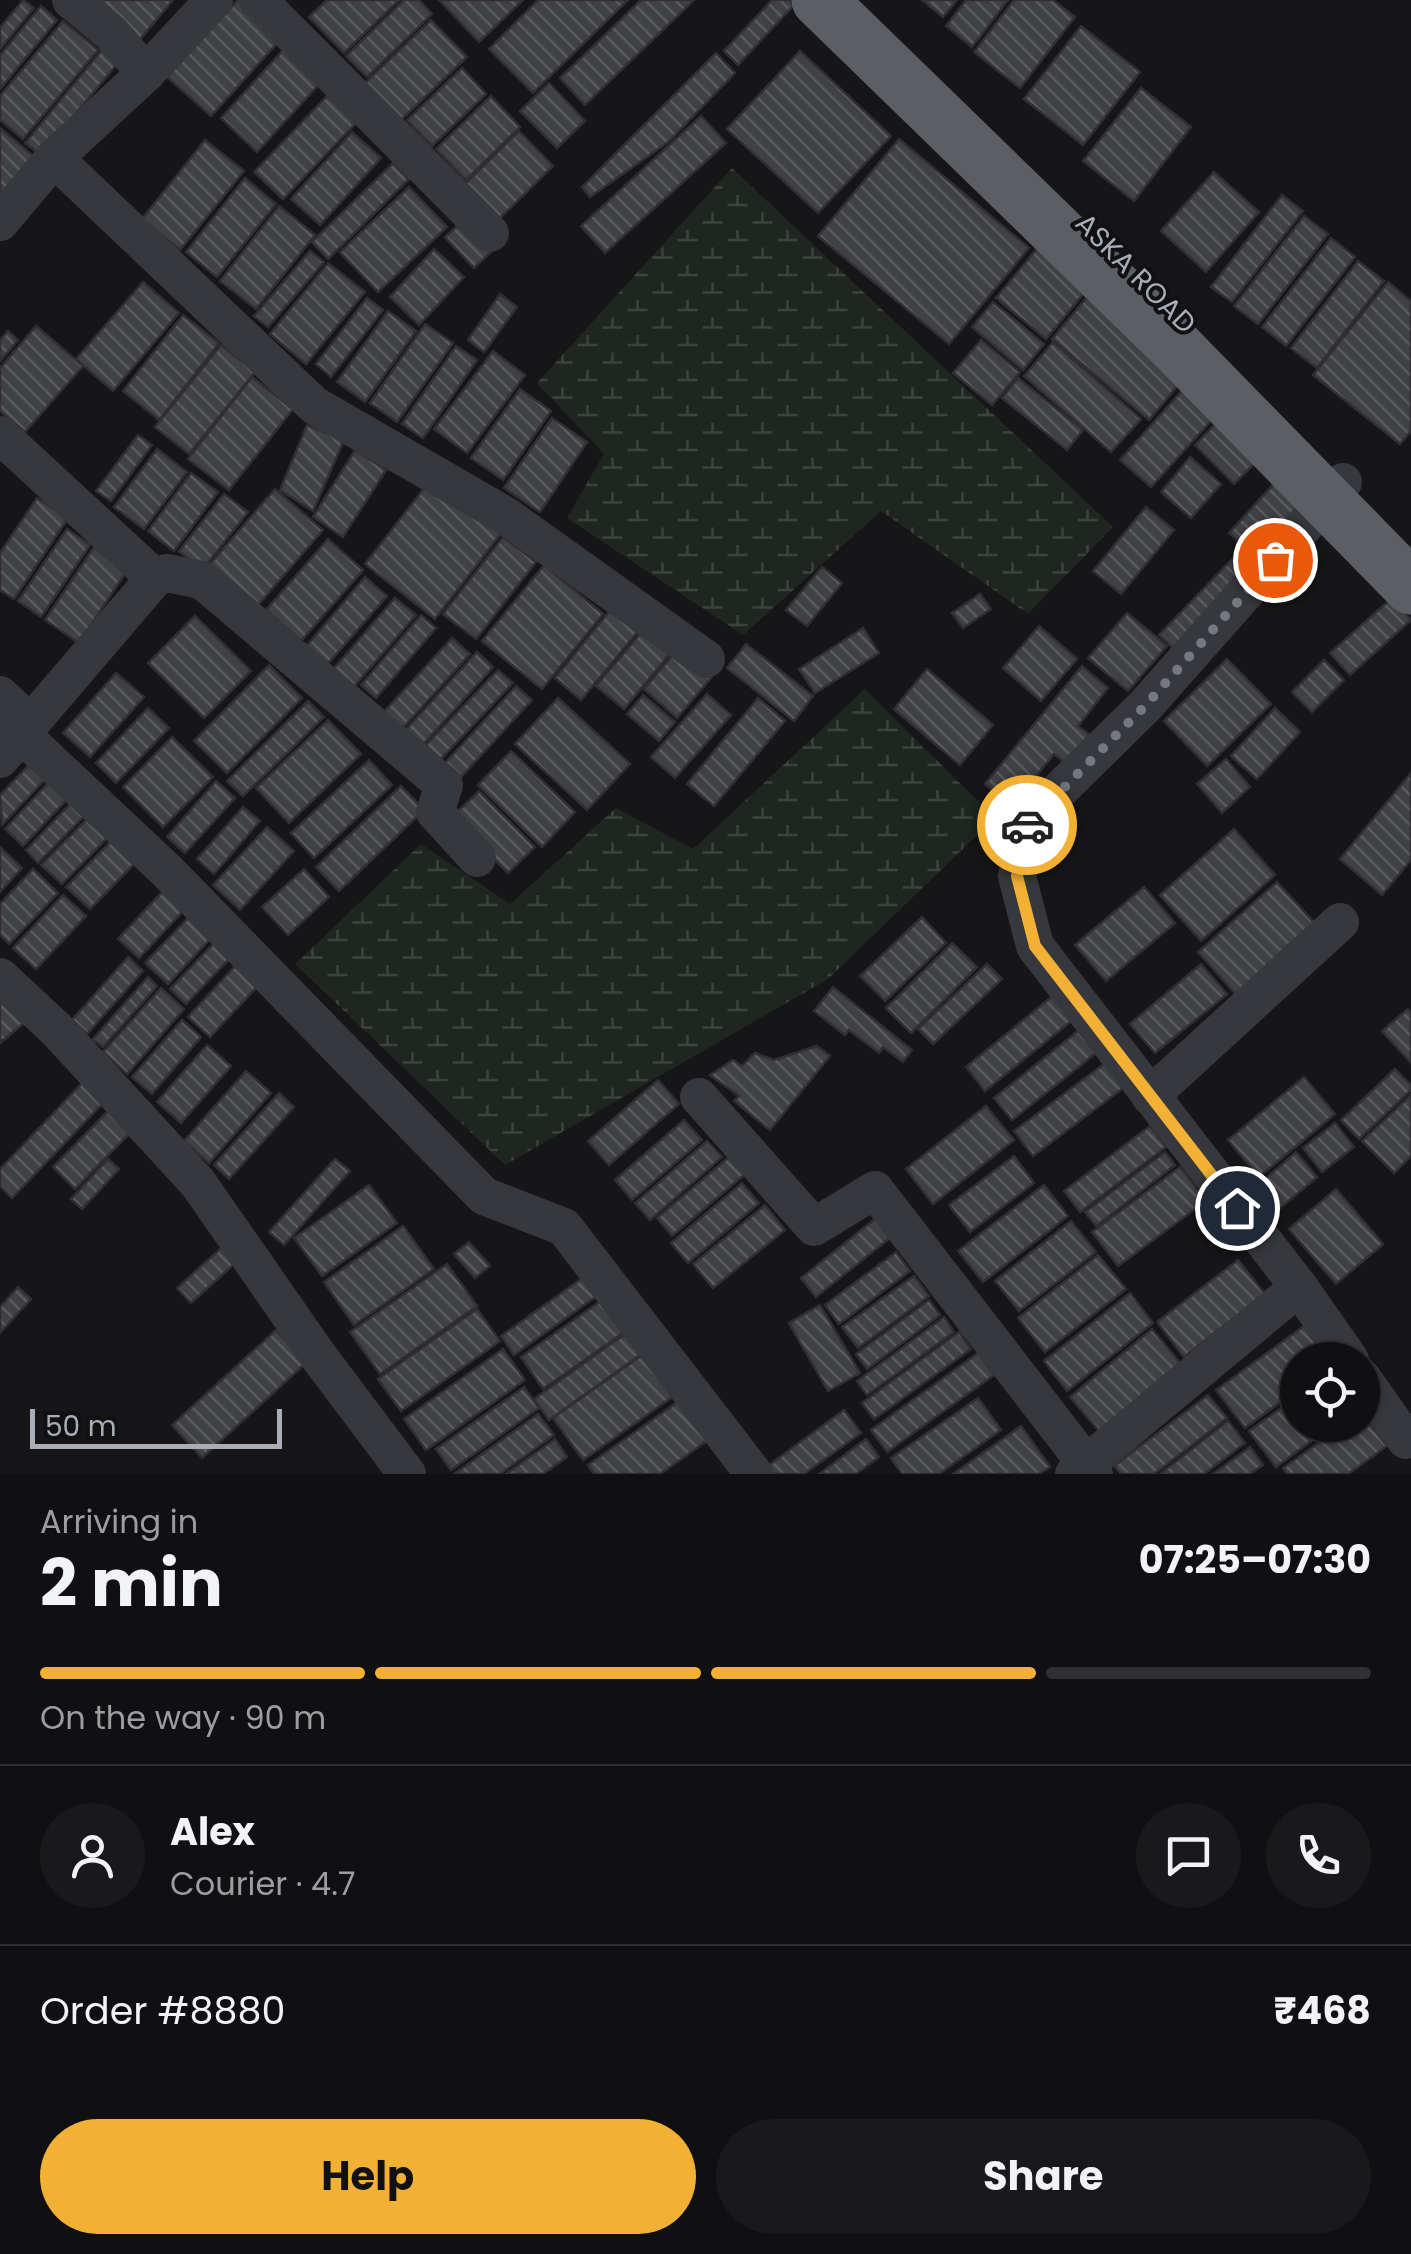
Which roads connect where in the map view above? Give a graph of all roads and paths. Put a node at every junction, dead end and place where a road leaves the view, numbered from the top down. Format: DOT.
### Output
graph roads {
  1 [pos="71,0"];
  2 [pos="214,0"];
  3 [pos="258,0"];
  4 [pos="819,0"];
  5 [pos="860,0"];
  6 [pos="146,73"];
  7 [pos="54,158"];
  8 [pos="0,222"];
  9 [pos="490,234"];
  10 [pos="0,435"];
  11 [pos="1336,492"];
  12 [pos="1411,547"];
  13 [pos="155,578"];
  14 [pos="1411,587"];
  15 [pos="706,658"];
  16 [pos="0,695"];
  17 [pos="11,746"];
  18 [pos="478,858"];
  19 [pos="1340,922"];
  20 [pos="0,977"];
  21 [pos="699,1096"];
  22 [pos="1150,1096"];
  23 [pos="1298,1287"];
  24 [pos="1337,1342"];
  25 [pos="1380,1403"];
  26 [pos="1406,1440"];
  27 [pos="1085,1471"];
  28 [pos="407,1474"];
  29 [pos="754,1474"];
  1 -- 6 [label="street"];
  2 -- 6 [label="street"];
  3 -- 9 [label="street"];
  4 -- 11 [label="highway"];
  5 -- 11 [label="highway, ASKA ROAD"];
  6 -- 7 [label="street"];
  7 -- 8 [label="street"];
  7 -- 15 [label="street"];
  10 -- 13 [label="street"];
  11 -- 12 [label="highway, ASKA ROAD"];
  11 -- 14 [label="highway"];
  11 -- 22 [label="street"];
  13 -- 17 [label="street"];
  13 -- 18 [label="street"];
  16 -- 17 [label="street"];
  17 -- 29 [label="street"];
  19 -- 22 [label="street"];
  20 -- 28 [label="street"];
  21 -- 27 [label="street"];
  22 -- 23 [label="street"];
  23 -- 24 [label="street"];
  23 -- 27 [label="street"];
  25 -- 26 [label="street"];
}
